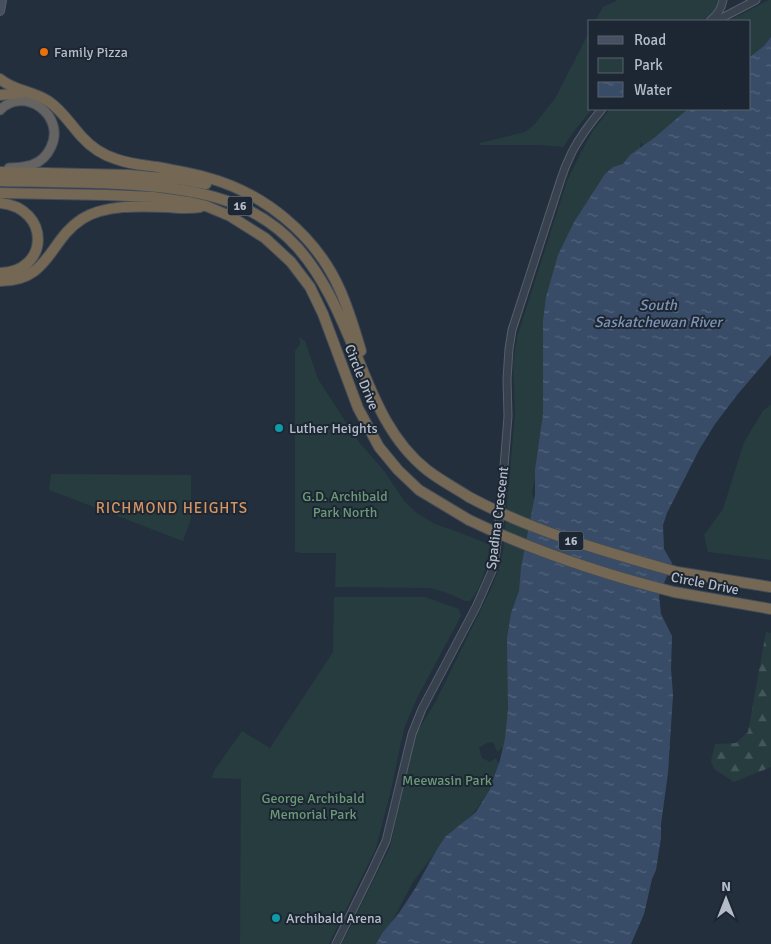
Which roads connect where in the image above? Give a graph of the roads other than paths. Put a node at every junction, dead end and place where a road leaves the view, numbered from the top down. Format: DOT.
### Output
graph roads {
  1 [pos="2,0"];
  2 [pos="723,0"];
  3 [pos="756,0"];
  4 [pos="0,11"];
  5 [pos="711,20"];
  6 [pos="718,20"];
  7 [pos="0,79"];
  8 [pos="0,95"];
  9 [pos="36,95"];
  10 [pos="0,110"];
  11 [pos="601,110"];
  12 [pos="0,170"];
  13 [pos="0,181"];
  14 [pos="0,193"];
  15 [pos="0,203"];
  16 [pos="266,205"];
  17 [pos="206,206"];
  18 [pos="0,273"];
  19 [pos="0,281"];
  20 [pos="375,400"];
  21 [pos="771,587"];
  22 [pos="771,610"];
  23 [pos="336,944"];
  1 -- 4 [label="main road"];
  2 -- 5 [label="street"];
  3 -- 6 [label="street"];
  7 -- 9 [label="highway"];
  8 -- 9 [label="highway"];
  9 -- 16 [label="highway"];
  10 -- 12 [label="highway"];
  11 -- 23 [label="street, Spadina Crescent"];
  12 -- 16 [label="highway"];
  13 -- 20 [label="highway, Circle Drive / 16"];
  14 -- 17 [label="highway, Circle Drive / 16"];
  15 -- 18 [label="highway"];
  16 -- 20 [label="highway"];
  17 -- 19 [label="highway"];
  17 -- 22 [label="highway, Circle Drive / 16, bridge"];
  20 -- 21 [label="highway, Circle Drive / 16, bridge"];
}
